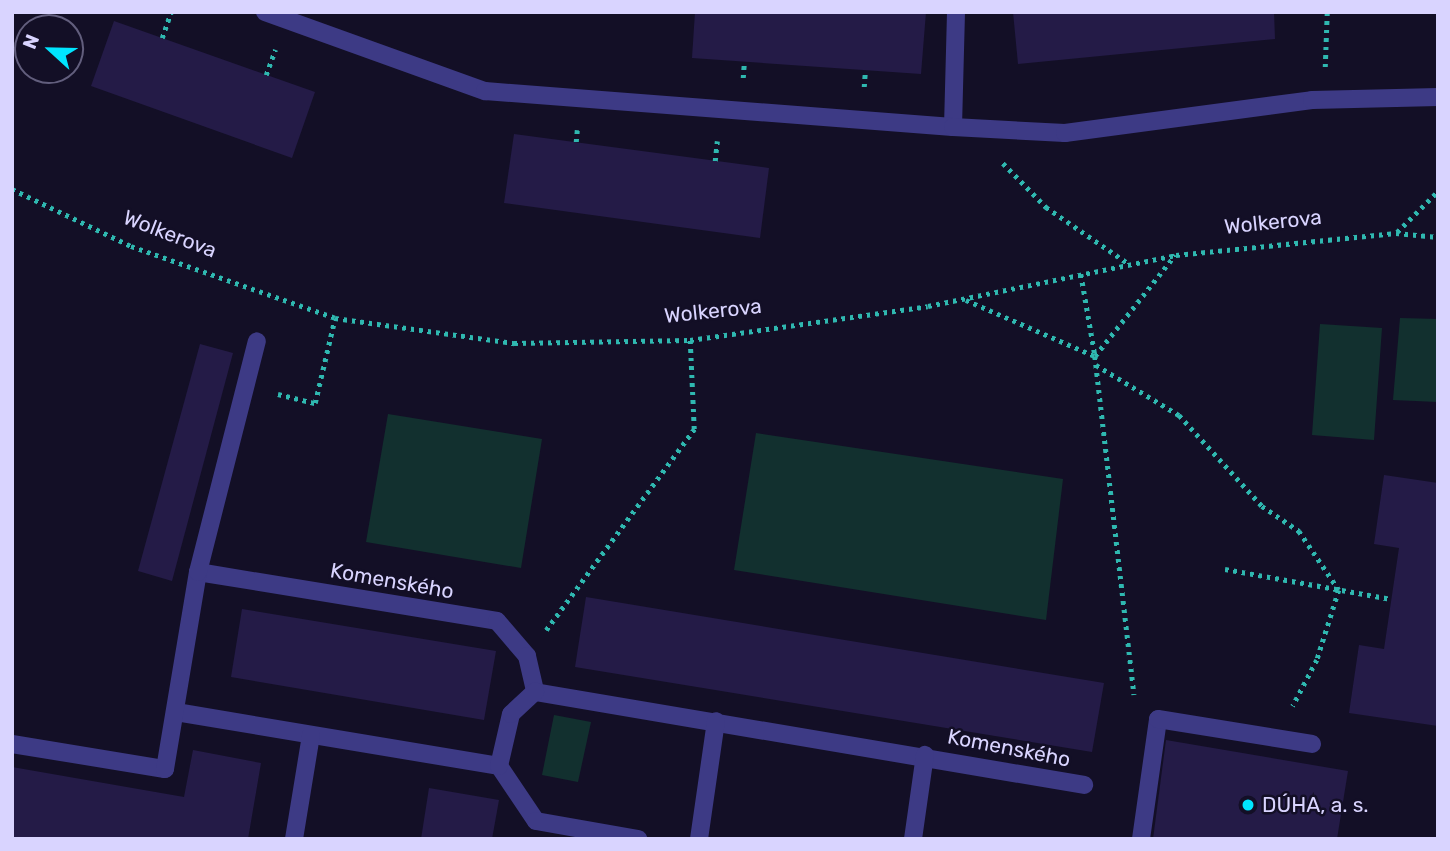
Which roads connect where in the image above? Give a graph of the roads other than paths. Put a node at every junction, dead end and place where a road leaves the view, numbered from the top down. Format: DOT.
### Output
graph roads {
  1 [pos="265,12"];
  2 [pos="956,12"];
  3 [pos="1438,97"];
  4 [pos="953,127"];
  5 [pos="257,341"];
  6 [pos="198,572"];
  7 [pos="535,692"];
  8 [pos="176,712"];
  9 [pos="716,721"];
  10 [pos="312,735"];
  11 [pos="12,744"];
  12 [pos="1312,744"];
  13 [pos="925,755"];
  14 [pos="499,766"];
  15 [pos="1084,785"];
  16 [pos="293,839"];
  17 [pos="638,839"];
  18 [pos="699,839"];
  19 [pos="913,839"];
  20 [pos="1141,839"];
  1 -- 4 [label="street"];
  2 -- 4 [label="street"];
  3 -- 4 [label="street"];
  5 -- 6 [label="street"];
  6 -- 7 [label="street, Komenského"];
  6 -- 8 [label="street"];
  7 -- 9 [label="street, Komenského"];
  7 -- 14 [label="street"];
  8 -- 10 [label="street"];
  8 -- 11 [label="street"];
  9 -- 13 [label="street, Komenského"];
  9 -- 18 [label="street"];
  10 -- 14 [label="street"];
  10 -- 16 [label="street"];
  12 -- 20 [label="street"];
  13 -- 15 [label="street, Komenského"];
  13 -- 19 [label="street, Komenského"];
  14 -- 17 [label="street"];
}
